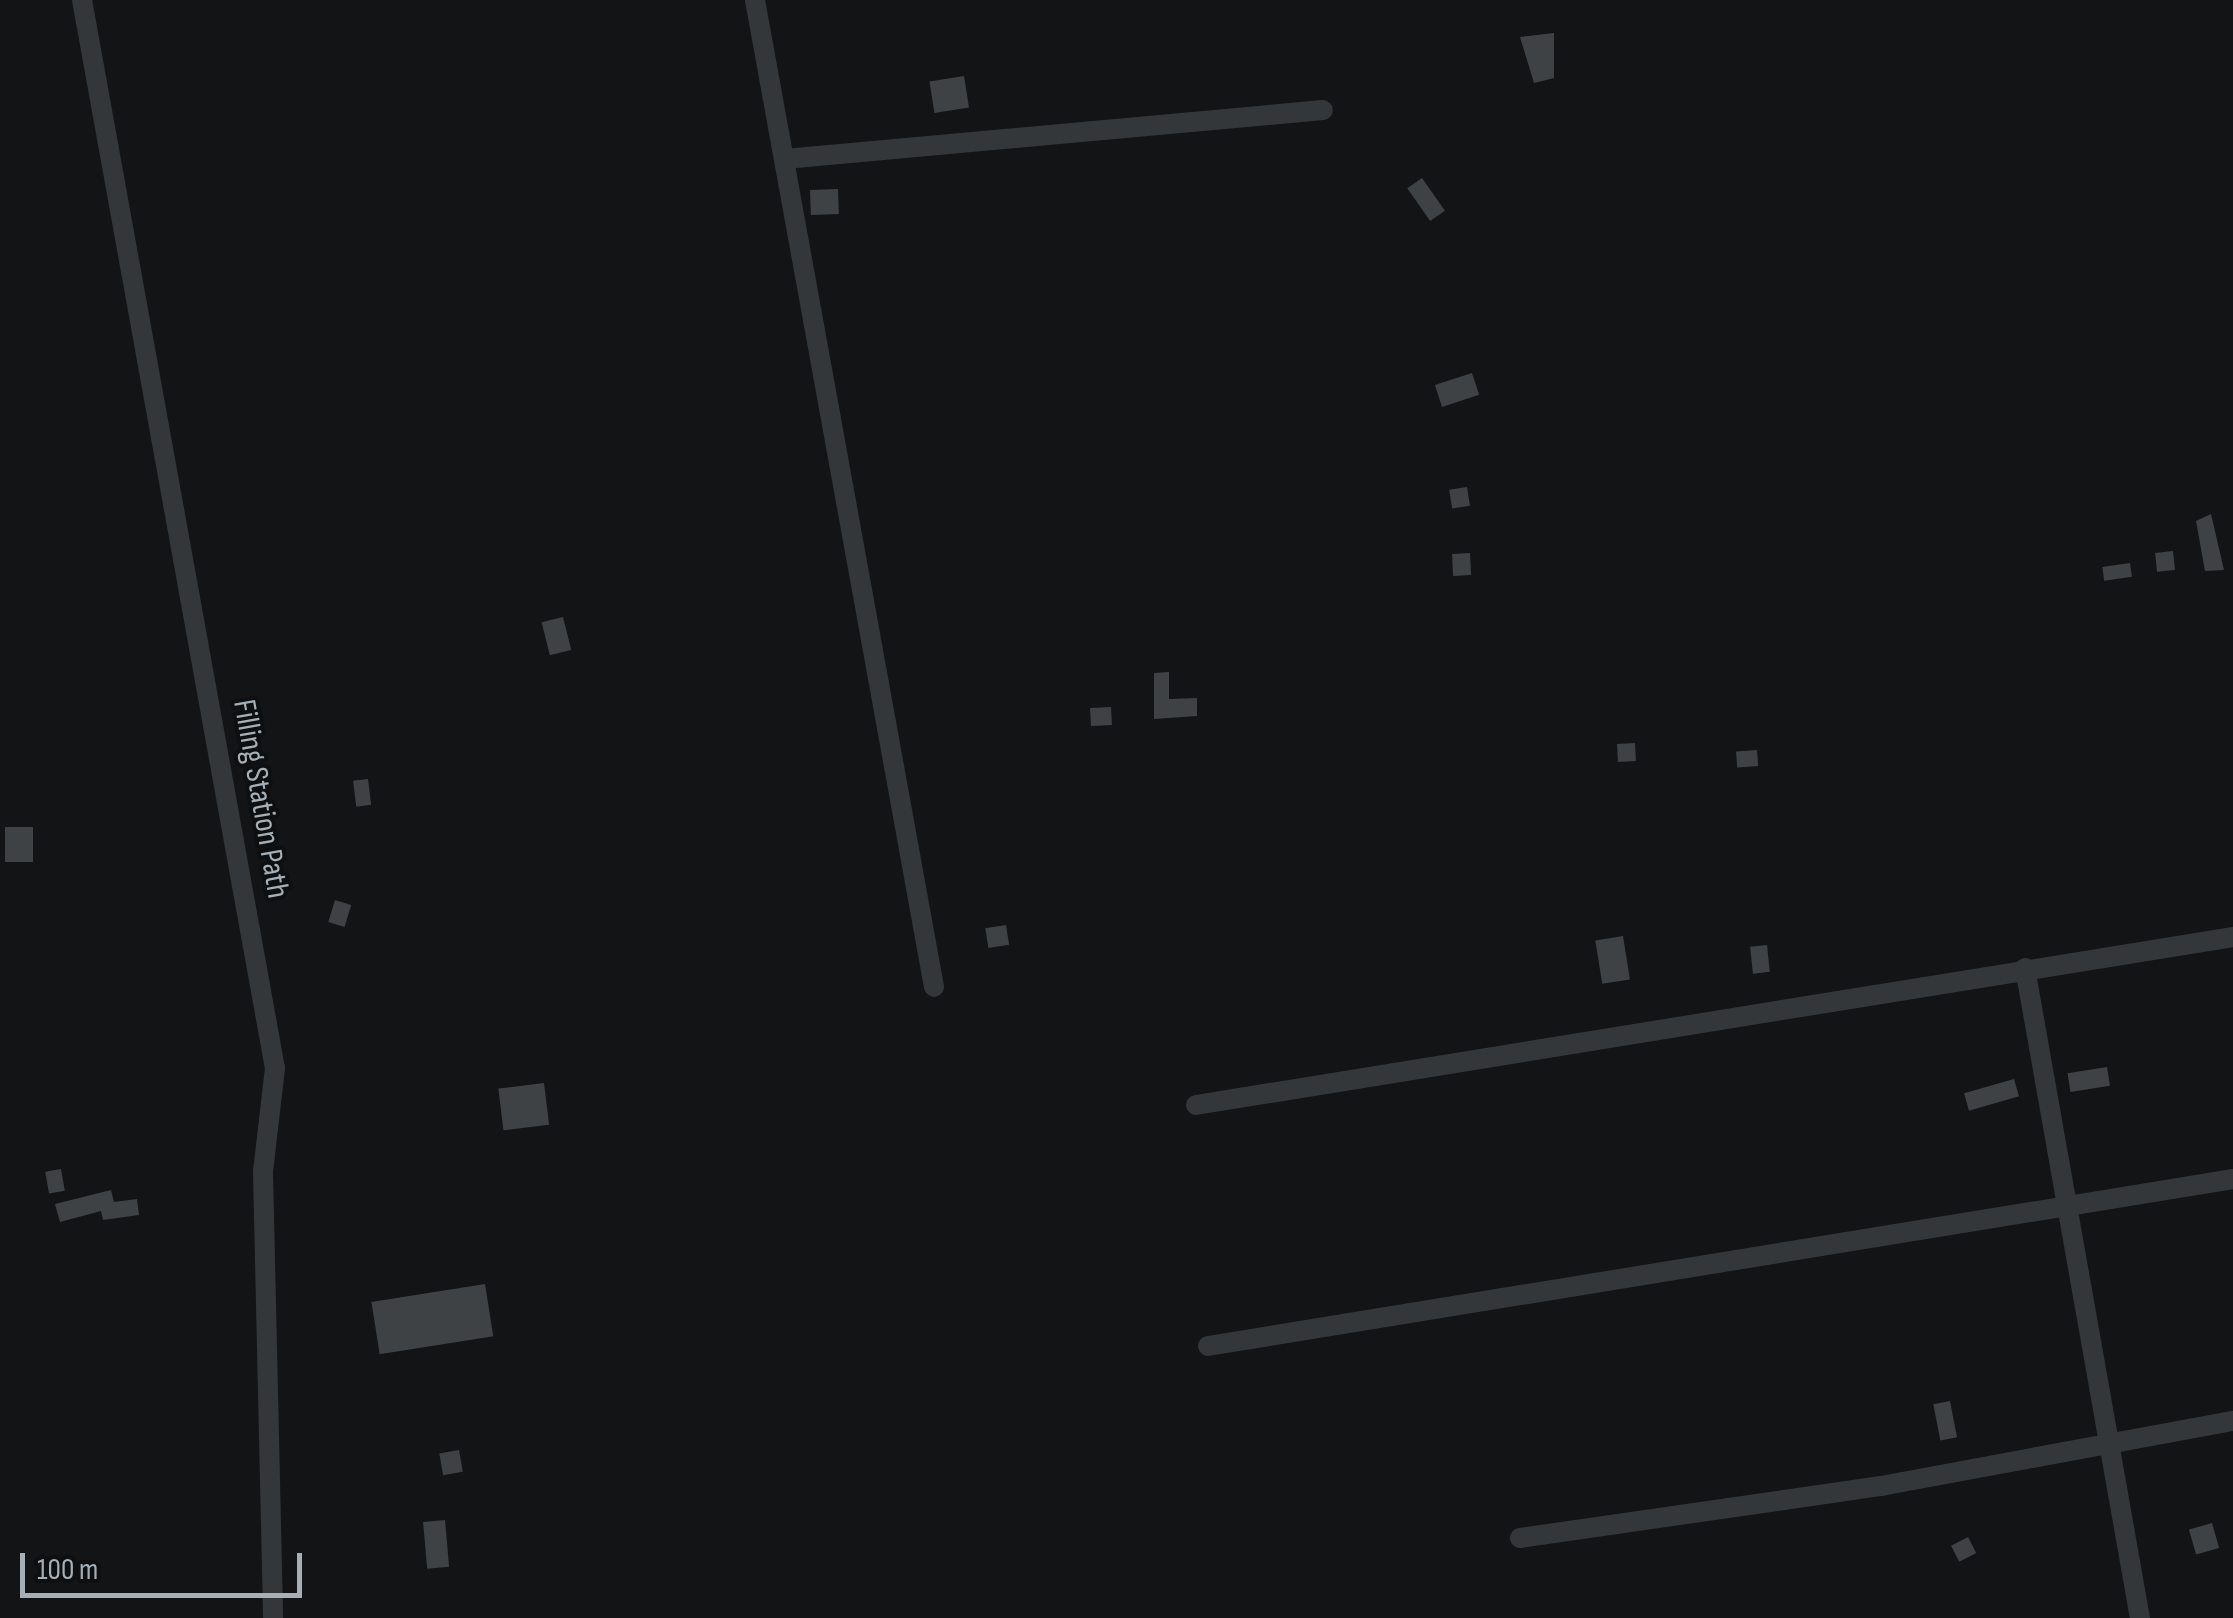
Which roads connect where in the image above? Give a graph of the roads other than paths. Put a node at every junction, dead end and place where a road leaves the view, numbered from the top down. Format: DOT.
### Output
graph roads {
  1 [pos="82,0"];
  2 [pos="756,0"];
  3 [pos="1323,110"];
  4 [pos="785,158"];
  5 [pos="2233,937"];
  6 [pos="2025,968"];
  7 [pos="934,987"];
  8 [pos="1196,1105"];
  9 [pos="2233,1179"];
  10 [pos="2066,1208"];
  11 [pos="1208,1346"];
  12 [pos="2233,1421"];
  13 [pos="2106,1444"];
  14 [pos="1520,1538"];
  15 [pos="274,1618"];
  16 [pos="2140,1618"];
  1 -- 15 [label="street, Filling Station Path"];
  2 -- 4 [label="street"];
  3 -- 4 [label="street"];
  4 -- 7 [label="street"];
  5 -- 6 [label="street"];
  6 -- 8 [label="street"];
  6 -- 10 [label="street"];
  9 -- 10 [label="street"];
  10 -- 11 [label="street"];
  10 -- 13 [label="street"];
  12 -- 13 [label="street"];
  13 -- 14 [label="street"];
  13 -- 16 [label="street"];
}
